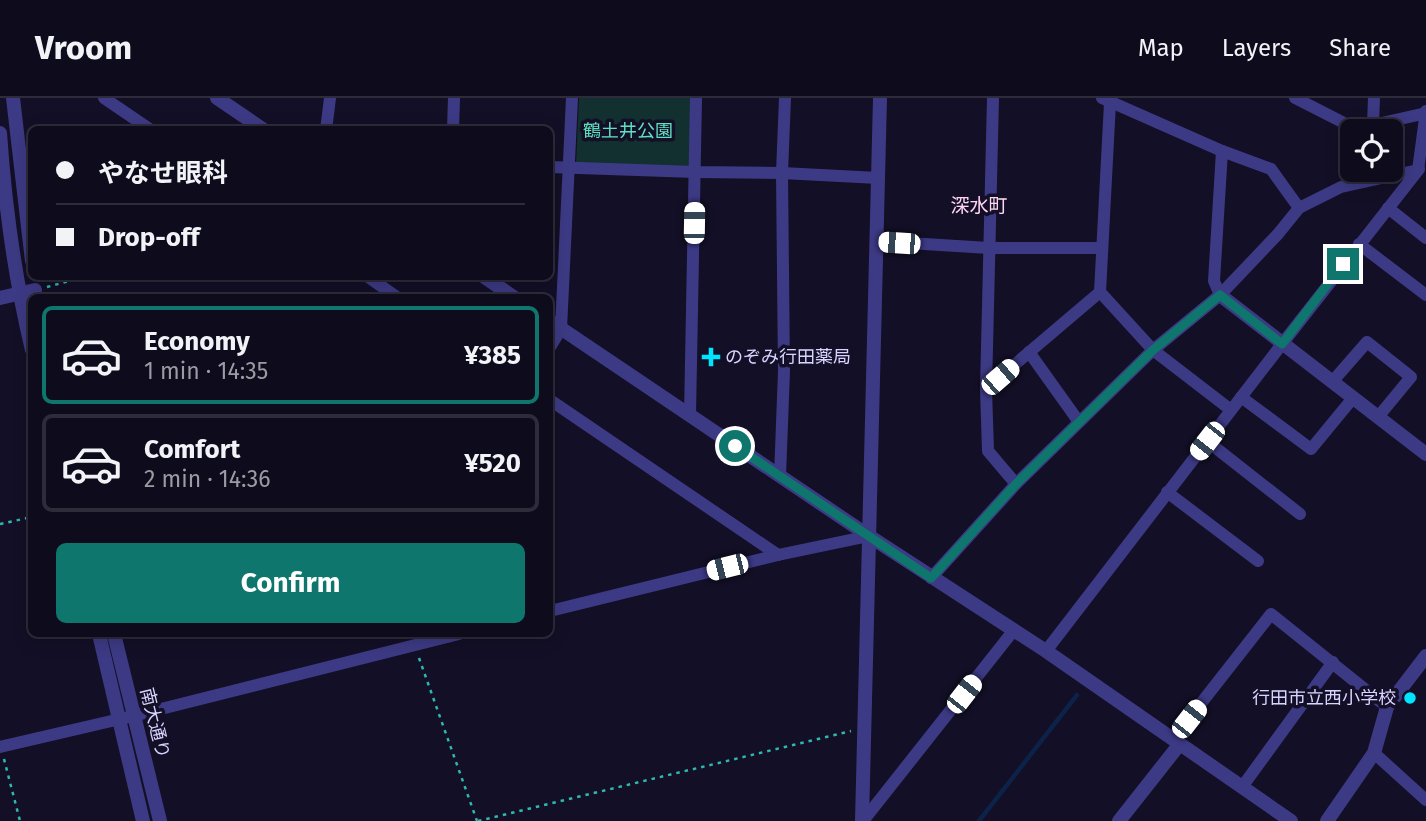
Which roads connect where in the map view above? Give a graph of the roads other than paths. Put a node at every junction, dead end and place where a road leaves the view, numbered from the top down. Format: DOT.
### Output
graph roads {
  1 [pos="13,98"];
  2 [pos="104,98"];
  3 [pos="217,98"];
  4 [pos="330,98"];
  5 [pos="454,98"];
  6 [pos="572,98"];
  7 [pos="696,98"];
  8 [pos="785,98"];
  9 [pos="880,98"];
  10 [pos="993,98"];
  11 [pos="1295,98"];
  12 [pos="1374,98"];
  13 [pos="1106,101"];
  14 [pos="1426,112"];
  15 [pos="1373,119"];
  16 [pos="1397,119"];
  17 [pos="1340,121"];
  18 [pos="145,126"];
  19 [pos="258,126"];
  20 [pos="327,126"];
  21 [pos="453,126"];
  22 [pos="0,133"];
  23 [pos="1222,151"];
  24 [pos="553,167"];
  25 [pos="1424,168"];
  26 [pos="569,169"];
  27 [pos="695,172"];
  28 [pos="782,173"];
  29 [pos="878,178"];
  30 [pos="1299,208"];
  31 [pos="1388,208"];
  32 [pos="28,227"];
  33 [pos="1426,238"];
  34 [pos="876,241"];
  35 [pos="1359,244"];
  36 [pos="989,248"];
  37 [pos="1102,248"];
  38 [pos="373,280"];
  39 [pos="489,280"];
  40 [pos="35,288"];
  41 [pos="1100,292"];
  42 [pos="18,294"];
  43 [pos="392,294"];
  44 [pos="509,294"];
  45 [pos="1220,295"];
  46 [pos="1426,295"];
  47 [pos="0,298"];
  48 [pos="555,325"];
  49 [pos="28,334"];
  50 [pos="1282,344"];
  51 [pos="1153,350"];
  52 [pos="1029,352"];
  53 [pos="1332,382"];
  54 [pos="986,389"];
  55 [pos="1241,397"];
  56 [pos="1353,398"];
  57 [pos="553,402"];
  58 [pos="1231,410"];
  59 [pos="690,415"];
  60 [pos="1378,417"];
  61 [pos="1079,422"];
  62 [pos="1207,441"];
  63 [pos="1426,454"];
  64 [pos="780,476"];
  65 [pos="1016,484"];
  66 [pos="1167,492"];
  67 [pos="1300,514"];
  68 [pos="869,536"];
  69 [pos="778,555"];
  70 [pos="1258,561"];
  71 [pos="931,578"];
  72 [pos="553,610"];
  73 [pos="1014,630"];
  74 [pos="100,637"];
  75 [pos="114,637"];
  76 [pos="447,637"];
  77 [pos="1046,651"];
  78 [pos="1426,656"];
  79 [pos="1333,662"];
  80 [pos="1387,707"];
  81 [pos="127,718"];
  82 [pos="1176,742"];
  83 [pos="1,747"];
  84 [pos="1374,753"];
  85 [pos="1242,787"];
  86 [pos="1426,800"];
  87 [pos="143,821"];
  88 [pos="160,821"];
  89 [pos="862,821"];
  90 [pos="1119,821"];
  91 [pos="1291,821"];
  92 [pos="1327,821"];
  1 -- 32 [label="street"];
  2 -- 18 [label="street"];
  3 -- 19 [label="street"];
  4 -- 20 [label="street"];
  5 -- 21 [label="street"];
  6 -- 26 [label="street"];
  7 -- 27 [label="street"];
  8 -- 28 [label="street"];
  9 -- 29 [label="street"];
  10 -- 36 [label="street"];
  11 -- 17 [label="street"];
  12 -- 15 [label="street"];
  13 -- 23 [label="street"];
  13 -- 37 [label="street"];
  14 -- 16 [label="street"];
  14 -- 25 [label="street"];
  22 -- 42 [label="street"];
  23 -- 30 [label="street"];
  23 -- 45 [label="street"];
  24 -- 26 [label="street"];
  25 -- 30 [label="street"];
  25 -- 31 [label="street"];
  26 -- 27 [label="street"];
  26 -- 48 [label="street"];
  27 -- 28 [label="street"];
  27 -- 59 [label="street"];
  28 -- 29 [label="street"];
  28 -- 64 [label="street"];
  29 -- 34 [label="street"];
  30 -- 45 [label="street"];
  31 -- 33 [label="street"];
  31 -- 35 [label="street"];
  34 -- 36 [label="street"];
  34 -- 68 [label="street"];
  35 -- 46 [label="street"];
  35 -- 50 [label="street"];
  36 -- 37 [label="street"];
  36 -- 54 [label="street"];
  37 -- 41 [label="street"];
  38 -- 43 [label="street"];
  39 -- 44 [label="street"];
  40 -- 42 [label="street"];
  41 -- 51 [label="street"];
  41 -- 52 [label="street"];
  42 -- 47 [label="street"];
  42 -- 49 [label="street"];
  45 -- 50 [label="street"];
  45 -- 51 [label="street"];
  48 -- 59 [label="street"];
  50 -- 53 [label="street"];
  50 -- 55 [label="street"];
  51 -- 58 [label="street"];
  51 -- 61 [label="street"];
  52 -- 54 [label="street"];
  52 -- 61 [label="street"];
  53 -- 56 [label="street"];
  53 -- 60 [label="street"];
  54 -- 65 [label="street"];
  55 -- 56 [label="street"];
  55 -- 58 [label="street"];
  56 -- 60 [label="street"];
  57 -- 69 [label="street"];
  58 -- 62 [label="street"];
  59 -- 64 [label="street"];
  60 -- 63 [label="street"];
  61 -- 65 [label="street"];
  62 -- 66 [label="street"];
  62 -- 67 [label="street"];
  64 -- 68 [label="street"];
  65 -- 71 [label="street"];
  66 -- 70 [label="street"];
  66 -- 77 [label="street"];
  68 -- 69 [label="street"];
  68 -- 71 [label="street"];
  68 -- 89 [label="street"];
  69 -- 72 [label="street"];
  71 -- 73 [label="street"];
  73 -- 77 [label="street"];
  73 -- 89 [label="street"];
  74 -- 81 [label="street, 南大通り"];
  75 -- 81 [label="street, 南大通り"];
  76 -- 81 [label="street"];
  77 -- 82 [label="street"];
  78 -- 80 [label="street"];
  79 -- 80 [label="street"];
  79 -- 82 [label="street"];
  79 -- 85 [label="street"];
  80 -- 84 [label="street"];
  81 -- 83 [label="street"];
  81 -- 87 [label="street, 南大通り"];
  81 -- 88 [label="street, 南大通り"];
  82 -- 85 [label="street"];
  82 -- 90 [label="street"];
  84 -- 86 [label="street"];
  84 -- 92 [label="street"];
  85 -- 91 [label="street"];
}
